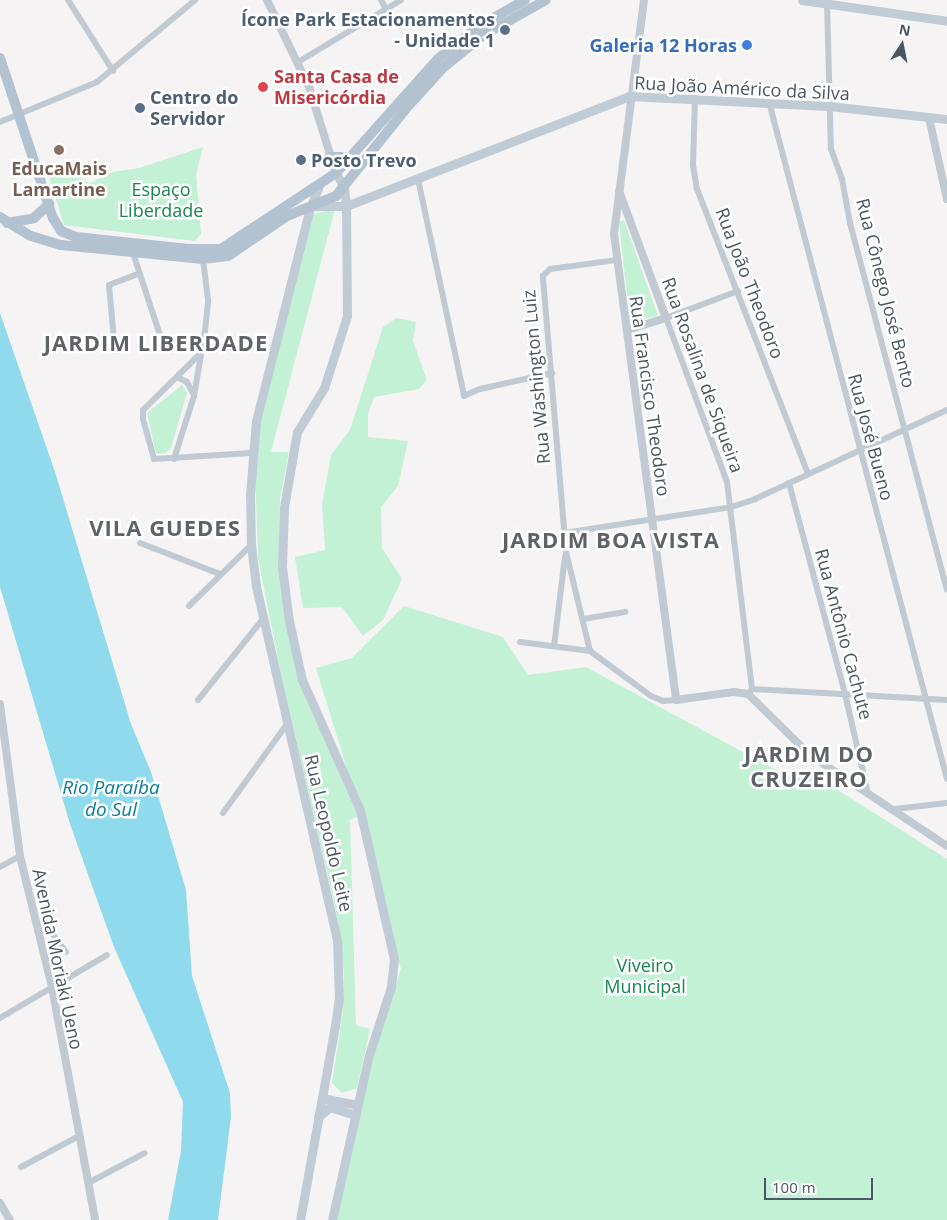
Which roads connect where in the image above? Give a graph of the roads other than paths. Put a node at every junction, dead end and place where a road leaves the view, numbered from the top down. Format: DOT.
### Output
graph roads {
  1 [pos="68,0"];
  2 [pos="196,0"];
  3 [pos="267,0"];
  4 [pos="381,0"];
  5 [pos="401,0"];
  6 [pos="525,0"];
  7 [pos="546,0"];
  8 [pos="644,0"];
  9 [pos="802,0"];
  10 [pos="827,2"];
  11 [pos="386,9"];
  12 [pos="946,23"];
  13 [pos="0,58"];
  14 [pos="298,62"];
  15 [pos="113,71"];
  16 [pos="629,96"];
  17 [pos="695,98"];
  18 [pos="769,102"];
  19 [pos="829,106"];
  20 [pos="19,116"];
  21 [pos="930,118"];
  22 [pos="947,119"];
  23 [pos="0,122"];
  24 [pos="329,157"];
  25 [pos="352,157"];
  26 [pos="336,173"];
  27 [pos="418,179"];
  28 [pos="319,186"];
  29 [pos="344,187"];
  30 [pos="618,190"];
  31 [pos="947,199"];
  32 [pos="49,204"];
  33 [pos="346,206"];
  34 [pos="313,207"];
  35 [pos="4,220"];
  36 [pos="133,253"];
  37 [pos="204,259"];
  38 [pos="617,260"];
  39 [pos="138,274"];
  40 [pos="738,291"];
  41 [pos="666,318"];
  42 [pos="627,330"];
  43 [pos="160,335"];
  44 [pos="115,351"];
  45 [pos="201,353"];
  46 [pos="552,373"];
  47 [pos="177,377"];
  48 [pos="194,396"];
  49 [pos="947,410"];
  50 [pos="904,430"];
  51 [pos="859,451"];
  52 [pos="252,453"];
  53 [pos="174,459"];
  54 [pos="808,474"];
  55 [pos="789,483"];
  56 [pos="731,507"];
  57 [pos="651,519"];
  58 [pos="564,533"];
  59 [pos="140,543"];
  60 [pos="250,545"];
  61 [pos="566,552"];
  62 [pos="220,574"];
  63 [pos="947,589"];
  64 [pos="189,606"];
  65 [pos="624,612"];
  66 [pos="263,619"];
  67 [pos="583,619"];
  68 [pos="520,642"];
  69 [pos="554,646"];
  70 [pos="590,650"];
  71 [pos="750,692"];
  72 [pos="845,694"];
  73 [pos="926,698"];
  74 [pos="198,700"];
  75 [pos="676,700"];
  76 [pos="947,700"];
  77 [pos="0,704"];
  78 [pos="1,714"];
  79 [pos="287,724"];
  80 [pos="947,779"];
  81 [pos="868,794"];
  82 [pos="947,803"];
  83 [pos="895,810"];
  84 [pos="223,813"];
  85 [pos="947,846"];
  86 [pos="20,856"];
  87 [pos="0,867"];
  88 [pos="37,931"];
  89 [pos="66,952"];
  90 [pos="107,955"];
  91 [pos="52,988"];
  92 [pos="0,1018"];
  93 [pos="321,1099"];
  94 [pos="357,1105"];
  95 [pos="330,1107"];
  96 [pos="354,1115"];
  97 [pos="318,1118"];
  98 [pos="79,1136"];
  99 [pos="145,1153"];
  100 [pos="21,1167"];
  101 [pos="88,1183"];
  102 [pos="0,1203"];
  103 [pos="10,1220"];
  104 [pos="95,1220"];
  105 [pos="300,1220"];
  106 [pos="332,1220"];
  1 -- 15 [label="street"];
  2 -- 15 [label="street"];
  3 -- 14 [label="street"];
  4 -- 11 [label="street"];
  5 -- 11 [label="street"];
  6 -- 25 [label="main road"];
  7 -- 29 [label="main road"];
  8 -- 16 [label="street, Rua Francisco Theodoro"];
  9 -- 10 [label="main road"];
  10 -- 12 [label="main road"];
  10 -- 19 [label="street, Rua Cônego José Bento"];
  11 -- 14 [label="street"];
  13 -- 20 [label="main road"];
  14 -- 24 [label="street"];
  15 -- 20 [label="street"];
  16 -- 17 [label="main road, Rua João Américo da Silva"];
  16 -- 27 [label="main road, Rua João Américo da Silva"];
  16 -- 30 [label="street, Rua Francisco Theodoro"];
  17 -- 18 [label="main road, Rua João Américo da Silva"];
  17 -- 40 [label="street, Rua João Theodoro"];
  18 -- 19 [label="main road, Rua João Américo da Silva"];
  18 -- 51 [label="street, Rua José Bueno"];
  19 -- 21 [label="main road, Rua João Américo da Silva"];
  19 -- 50 [label="street, Rua Cônego José Bento"];
  20 -- 23 [label="street"];
  20 -- 32 [label="main road"];
  21 -- 22 [label="main road, Rua João Américo da Silva"];
  21 -- 31 [label="street"];
  24 -- 25 [label="main road"];
  24 -- 26 [label="street"];
  25 -- 26 [label="main road"];
  26 -- 28 [label="main road"];
  26 -- 29 [label="main road"];
  27 -- 33 [label="main road, Rua João Américo da Silva"];
  27 -- 46 [label="street"];
  28 -- 32 [label="main road"];
  28 -- 34 [label="main road, Rua Leopoldo Leite"];
  29 -- 33 [label="main road"];
  29 -- 34 [label="main road"];
  30 -- 38 [label="street, Rua Francisco Theodoro"];
  30 -- 41 [label="street, Rua Rosalina de Siqueira"];
  32 -- 35 [label="main road"];
  33 -- 34 [label="main road, Rua João Américo da Silva"];
  33 -- 94 [label="main road"];
  34 -- 37 [label="main road"];
  34 -- 52 [label="main road, Rua Leopoldo Leite"];
  35 -- 36 [label="main road"];
  36 -- 37 [label="main road"];
  36 -- 39 [label="street"];
  37 -- 45 [label="street"];
  38 -- 42 [label="street, Rua Francisco Theodoro"];
  38 -- 46 [label="street, Rua Washington Luiz"];
  39 -- 43 [label="street"];
  39 -- 44 [label="street"];
  40 -- 41 [label="street"];
  40 -- 54 [label="street, Rua João Theodoro"];
  41 -- 42 [label="street"];
  41 -- 56 [label="street, Rua Rosalina de Siqueira"];
  42 -- 57 [label="street, Rua Francisco Theodoro"];
  45 -- 47 [label="street"];
  45 -- 48 [label="street"];
  46 -- 58 [label="street, Rua Washington Luiz"];
  47 -- 48 [label="street"];
  47 -- 53 [label="street"];
  48 -- 53 [label="street"];
  49 -- 50 [label="street"];
  50 -- 51 [label="street"];
  50 -- 63 [label="street, Rua Cônego José Bento"];
  51 -- 54 [label="street"];
  51 -- 73 [label="street, Rua José Bueno"];
  52 -- 53 [label="street"];
  52 -- 60 [label="main road, Rua Leopoldo Leite"];
  54 -- 55 [label="street"];
  55 -- 56 [label="street"];
  55 -- 72 [label="street, Rua Antônio Cachute"];
  56 -- 57 [label="street"];
  56 -- 71 [label="street, Rua Rosalina de Siqueira"];
  57 -- 58 [label="street"];
  57 -- 75 [label="street, Rua Francisco Theodoro"];
  58 -- 61 [label="street, Rua Washington Luiz"];
  59 -- 62 [label="street"];
  60 -- 62 [label="street"];
  60 -- 66 [label="main road, Rua Leopoldo Leite"];
  61 -- 67 [label="street, Rua Washington Luiz"];
  61 -- 69 [label="street, Rua Washington Luiz"];
  62 -- 64 [label="street"];
  65 -- 67 [label="street"];
  66 -- 74 [label="street"];
  66 -- 79 [label="main road, Rua Leopoldo Leite"];
  67 -- 70 [label="street, Rua Washington Luiz"];
  68 -- 69 [label="street"];
  69 -- 70 [label="street"];
  70 -- 75 [label="street"];
  71 -- 72 [label="street"];
  71 -- 75 [label="street"];
  71 -- 81 [label="street"];
  72 -- 73 [label="street"];
  72 -- 81 [label="street, Rua Antônio Cachute"];
  73 -- 76 [label="street"];
  73 -- 80 [label="street, Rua José Bueno"];
  77 -- 78 [label="street, Avenida Moriaki Ueno"];
  78 -- 86 [label="street, Avenida Moriaki Ueno"];
  79 -- 84 [label="street"];
  79 -- 93 [label="main road, Rua Leopoldo Leite"];
  81 -- 83 [label="street"];
  82 -- 83 [label="street"];
  83 -- 85 [label="street"];
  86 -- 87 [label="street"];
  86 -- 88 [label="street, Avenida Moriaki Ueno"];
  88 -- 89 [label="street"];
  88 -- 91 [label="street, Avenida Moriaki Ueno"];
  90 -- 91 [label="street"];
  91 -- 92 [label="street"];
  91 -- 98 [label="street, Avenida Moriaki Ueno"];
  93 -- 94 [label="main road"];
  93 -- 95 [label="main road"];
  93 -- 97 [label="main road, Rua Leopoldo Leite"];
  94 -- 96 [label="main road"];
  95 -- 96 [label="main road"];
  95 -- 97 [label="main road"];
  96 -- 106 [label="main road"];
  97 -- 105 [label="main road, Rua Leopoldo Leite"];
  98 -- 100 [label="street"];
  98 -- 101 [label="street, Avenida Moriaki Ueno"];
  99 -- 101 [label="street"];
  101 -- 104 [label="street, Avenida Moriaki Ueno"];
  102 -- 103 [label="street"];
}
